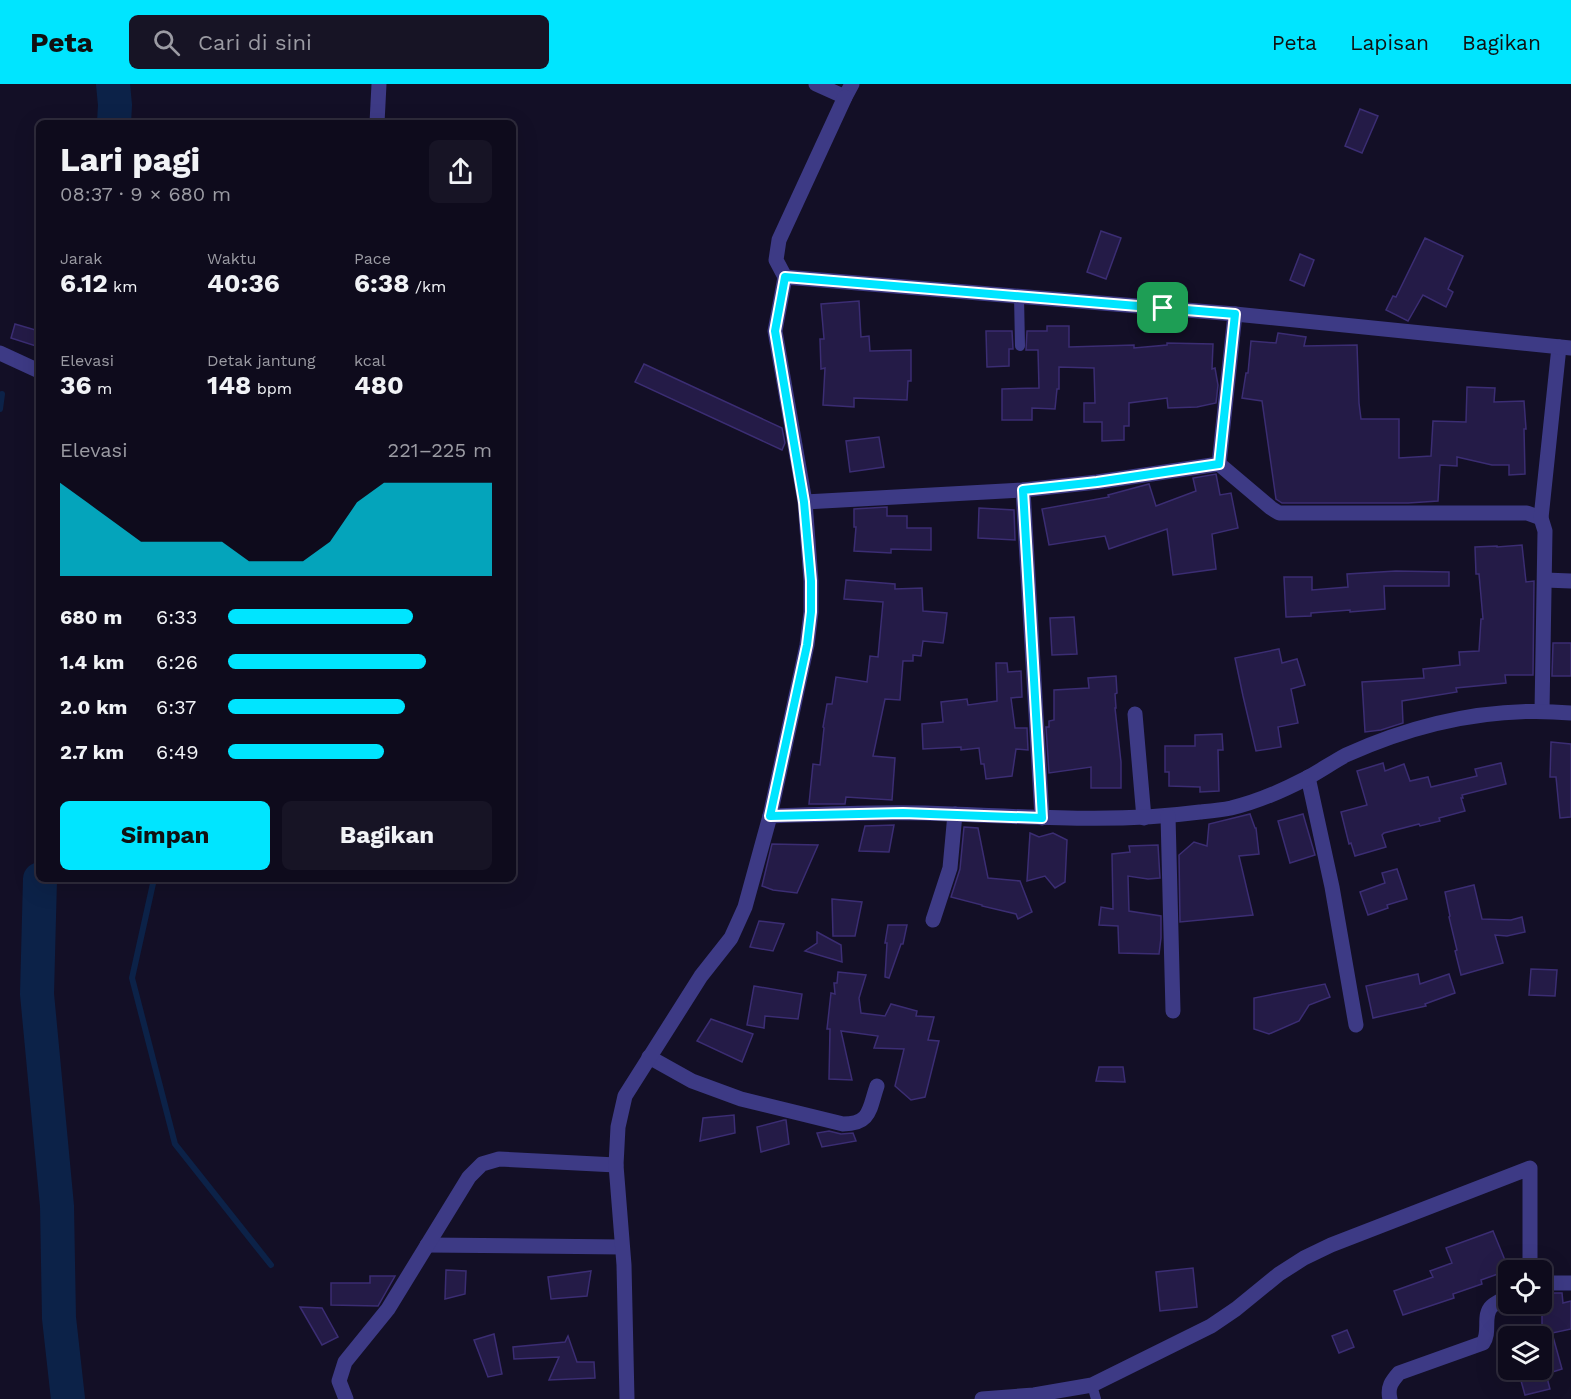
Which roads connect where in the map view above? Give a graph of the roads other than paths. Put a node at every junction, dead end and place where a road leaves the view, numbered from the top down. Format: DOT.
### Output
graph roads {
  1 [pos="379,84"];
  2 [pos="816,84"];
  3 [pos="848,91"];
  4 [pos="377,120"];
  5 [pos="785,277"];
  6 [pos="1019,297"];
  7 [pos="1235,314"];
  8 [pos="1020,346"];
  9 [pos="1565,347"];
  10 [pos="0,353"];
  11 [pos="36,370"];
  12 [pos="1219,464"];
  13 [pos="1023,490"];
  14 [pos="804,502"];
  15 [pos="1541,518"];
  16 [pos="1545,580"];
  17 [pos="1571,581"];
  18 [pos="1542,711"];
  19 [pos="1571,713"];
  20 [pos="1135,714"];
  21 [pos="1308,777"];
  22 [pos="955,814"];
  23 [pos="770,816"];
  24 [pos="1167,816"];
  25 [pos="1042,818"];
  26 [pos="1144,818"];
  27 [pos="933,920"];
  28 [pos="1173,1011"];
  29 [pos="1356,1024"];
  30 [pos="649,1057"];
  31 [pos="877,1086"];
  32 [pos="616,1165"];
  33 [pos="427,1245"];
  34 [pos="622,1247"];
  35 [pos="1530,1260"];
  36 [pos="1552,1283"];
  37 [pos="1571,1283"];
  38 [pos="1498,1303"];
  39 [pos="1094,1392"];
  40 [pos="346,1399"];
  41 [pos="627,1399"];
  42 [pos="982,1399"];
  43 [pos="1390,1399"];
  1 -- 4 [label="street"];
  2 -- 3 [label="street"];
  3 -- 5 [label="street"];
  5 -- 6 [label="street"];
  5 -- 14 [label="street"];
  6 -- 7 [label="street"];
  6 -- 8 [label="lane"];
  7 -- 9 [label="street"];
  7 -- 12 [label="street"];
  9 -- 15 [label="street"];
  10 -- 11 [label="street"];
  12 -- 13 [label="street"];
  12 -- 15 [label="street"];
  13 -- 14 [label="street"];
  13 -- 25 [label="street"];
  14 -- 23 [label="street"];
  15 -- 16 [label="street"];
  16 -- 17 [label="street"];
  16 -- 18 [label="street"];
  18 -- 19 [label="street"];
  18 -- 21 [label="street"];
  20 -- 26 [label="street"];
  21 -- 24 [label="street"];
  21 -- 29 [label="street"];
  22 -- 23 [label="street"];
  22 -- 25 [label="street"];
  22 -- 27 [label="street"];
  23 -- 30 [label="street"];
  24 -- 26 [label="street"];
  24 -- 28 [label="street"];
  25 -- 26 [label="street"];
  30 -- 31 [label="street"];
  30 -- 32 [label="street"];
  32 -- 33 [label="street"];
  32 -- 34 [label="street"];
  33 -- 34 [label="street"];
  33 -- 40 [label="street"];
  34 -- 41 [label="street"];
  35 -- 39 [label="street"];
  36 -- 37 [label="street"];
  38 -- 43 [label="street"];
  39 -- 42 [label="street"];
}
